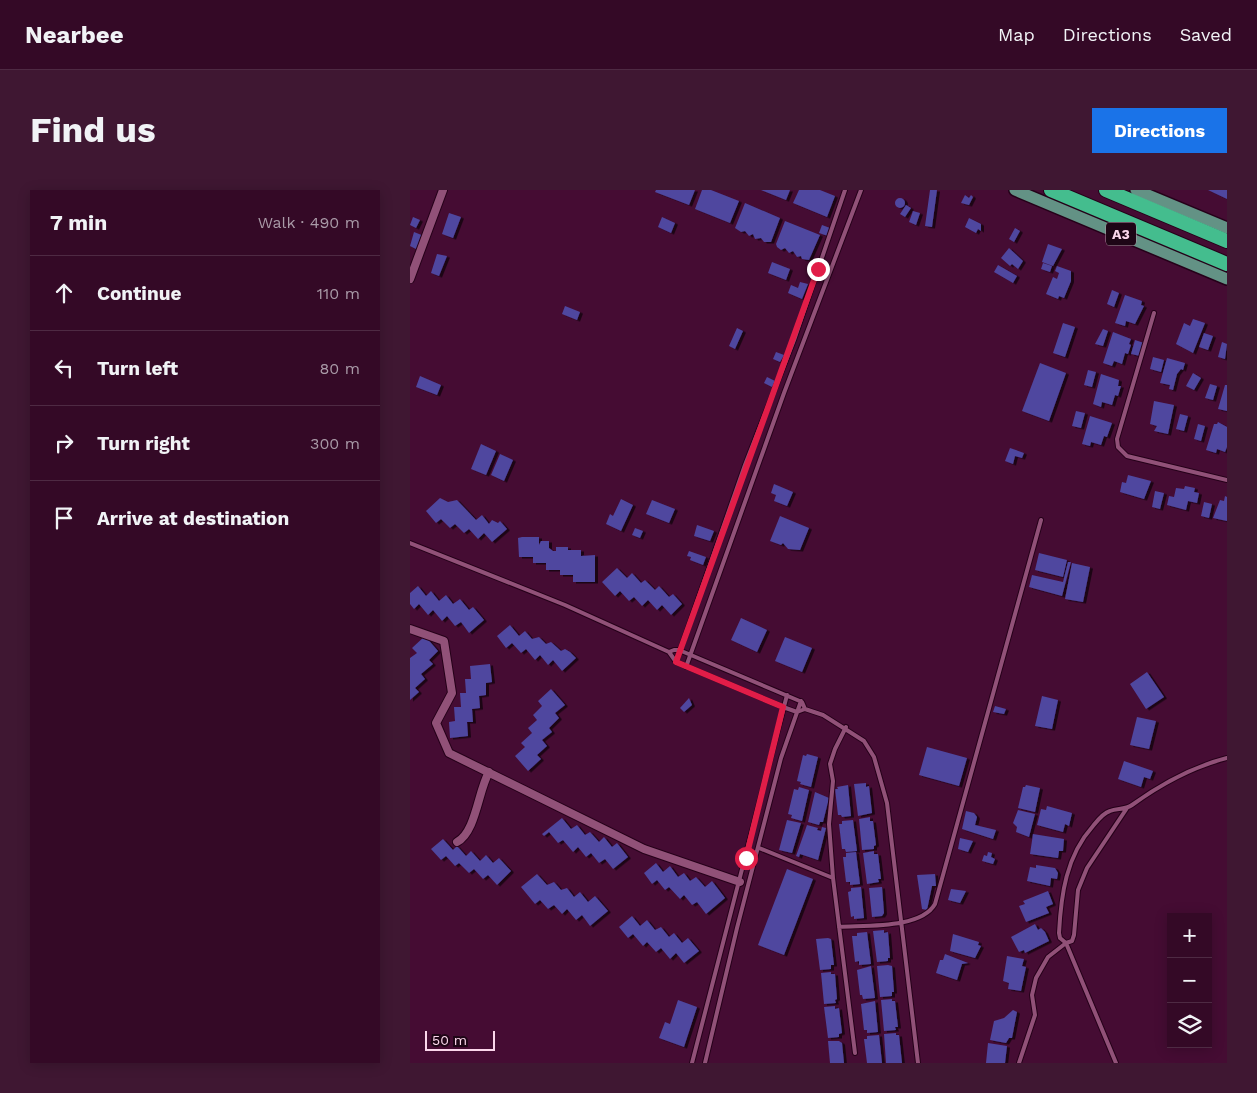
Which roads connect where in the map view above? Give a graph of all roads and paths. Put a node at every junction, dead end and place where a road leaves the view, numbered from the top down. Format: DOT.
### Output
graph roads {
  1 [pos="443,190"];
  2 [pos="845,190"];
  3 [pos="861,190"];
  4 [pos="1015,190"];
  5 [pos="1051,190"];
  6 [pos="1106,190"];
  7 [pos="1136,190"];
  8 [pos="1227,228"];
  9 [pos="1227,241"];
  10 [pos="1227,264"];
  11 [pos="410,279"];
  12 [pos="1227,279"];
  13 [pos="1154,313"];
  14 [pos="1227,480"];
  15 [pos="1041,520"];
  16 [pos="410,543"];
  17 [pos="410,630"];
  18 [pos="679,650"];
  19 [pos="669,652"];
  20 [pos="690,655"];
  21 [pos="676,662"];
  22 [pos="686,667"];
  23 [pos="787,695"];
  24 [pos="801,701"];
  25 [pos="783,707"];
  26 [pos="805,709"];
  27 [pos="797,712"];
  28 [pos="846,728"];
  29 [pos="1227,758"];
  30 [pos="489,772"];
  31 [pos="1127,808"];
  32 [pos="457,842"];
  33 [pos="759,848"];
  34 [pos="833,878"];
  35 [pos="740,882"];
  36 [pos="902,922"];
  37 [pos="839,927"];
  38 [pos="1066,943"];
  39 [pos="855,1053"];
  40 [pos="692,1063"];
  41 [pos="706,1063"];
  42 [pos="918,1063"];
  43 [pos="1019,1063"];
  44 [pos="1116,1063"];
  1 -- 11 [label="street"];
  2 -- 18 [label="lane"];
  3 -- 20 [label="lane"];
  4 -- 12 [label="main road, A3"];
  5 -- 10 [label="highway, A3"];
  6 -- 9 [label="highway, A3"];
  7 -- 8 [label="main road"];
  13 -- 14 [label="lane"];
  15 -- 36 [label="lane"];
  16 -- 19 [label="lane"];
  17 -- 30 [label="street"];
  18 -- 19 [label="lane"];
  18 -- 20 [label="lane"];
  18 -- 21 [label="lane"];
  19 -- 21 [label="lane"];
  20 -- 22 [label="lane"];
  20 -- 23 [label="lane"];
  21 -- 22 [label="lane"];
  22 -- 25 [label="lane"];
  23 -- 24 [label="lane"];
  23 -- 25 [label="lane"];
  24 -- 26 [label="lane"];
  24 -- 27 [label="lane"];
  25 -- 27 [label="lane"];
  25 -- 35 [label="lane"];
  26 -- 27 [label="lane"];
  26 -- 28 [label="lane"];
  27 -- 33 [label="lane"];
  28 -- 34 [label="lane"];
  28 -- 36 [label="lane"];
  29 -- 31 [label="lane"];
  30 -- 32 [label="street"];
  30 -- 35 [label="street"];
  31 -- 38 [label="lane"];
  31 -- 38 [label="lane"];
  33 -- 34 [label="lane"];
  33 -- 41 [label="lane"];
  34 -- 37 [label="lane"];
  35 -- 40 [label="lane"];
  36 -- 37 [label="lane"];
  36 -- 42 [label="lane"];
  37 -- 39 [label="lane"];
  38 -- 43 [label="lane"];
  38 -- 44 [label="lane"];
}
